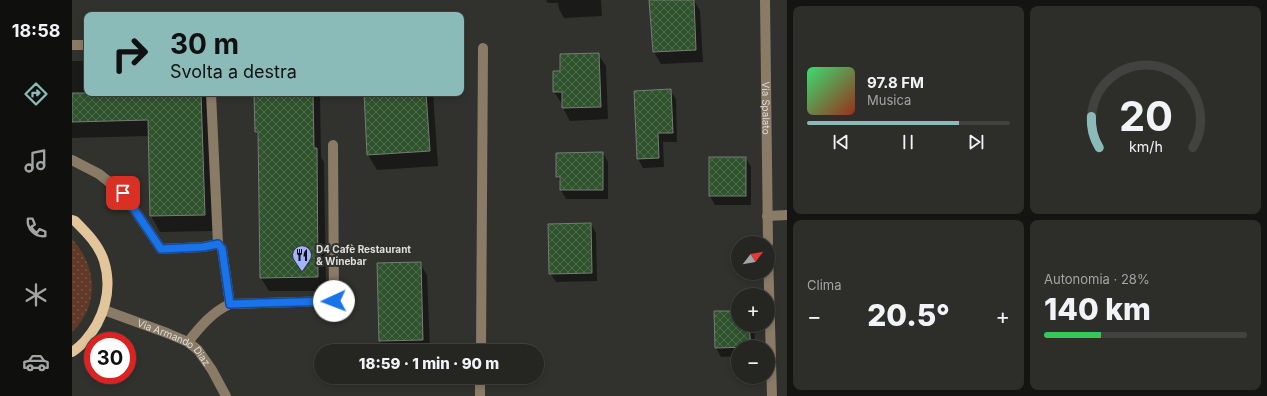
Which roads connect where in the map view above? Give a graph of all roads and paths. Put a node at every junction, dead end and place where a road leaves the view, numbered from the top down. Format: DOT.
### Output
graph roads {
  1 [pos="765,0"];
  2 [pos="72,45"];
  3 [pos="84,45"];
  4 [pos="483,48"];
  5 [pos="211,96"];
  6 [pos="333,146"];
  7 [pos="72,160"];
  8 [pos="787,215"];
  9 [pos="767,216"];
  10 [pos="72,220"];
  11 [pos="768,236"];
  12 [pos="218,244"];
  13 [pos="769,280"];
  14 [pos="230,304"];
  15 [pos="104,310"];
  16 [pos="188,342"];
  17 [pos="481,344"];
  18 [pos="72,352"];
  19 [pos="480,384"];
  20 [pos="226,396"];
  21 [pos="480,396"];
  22 [pos="772,396"];
  1 -- 9 [label="street, Via Spalato"];
  2 -- 3 [label="street"];
  4 -- 17 [label="street"];
  5 -- 12 [label="street"];
  6 -- 14 [label="street"];
  7 -- 12 [label="street"];
  8 -- 9 [label="street"];
  9 -- 11 [label="street, Via Spalato"];
  10 -- 15 [label="main road"];
  12 -- 14 [label="street"];
  13 -- 22 [label="street"];
  14 -- 16 [label="street"];
  15 -- 16 [label="street, Via Armando Diaz"];
  15 -- 18 [label="main road"];
  16 -- 20 [label="street, Via Armando Diaz"];
  19 -- 21 [label="street"];
}
